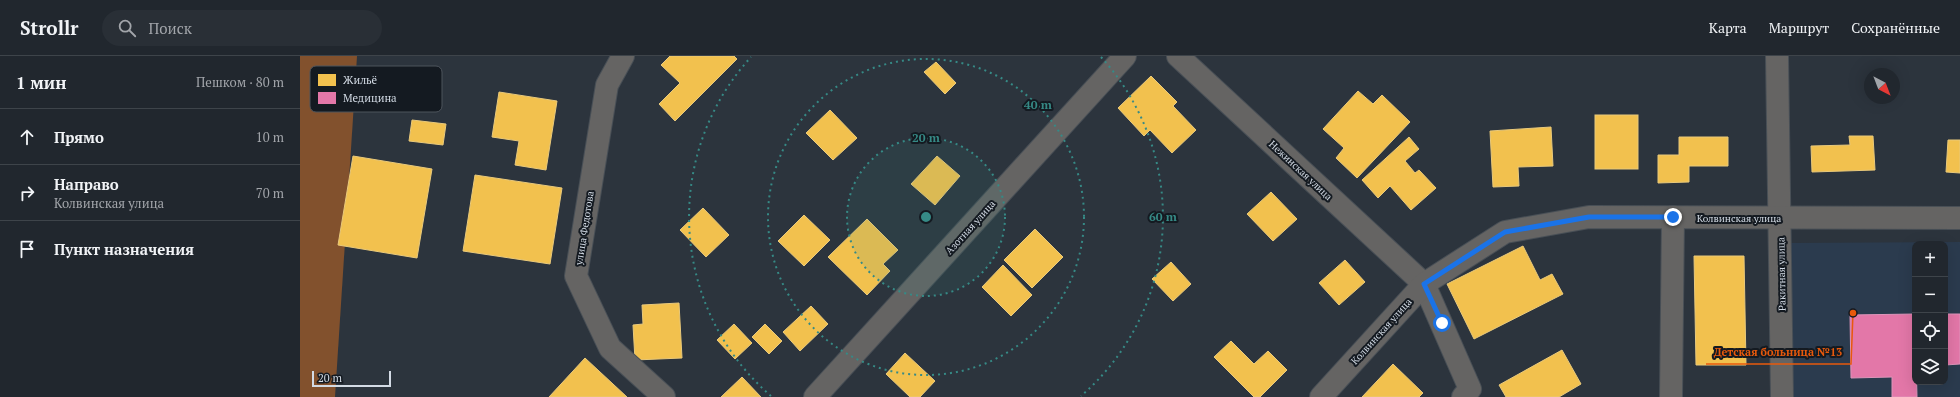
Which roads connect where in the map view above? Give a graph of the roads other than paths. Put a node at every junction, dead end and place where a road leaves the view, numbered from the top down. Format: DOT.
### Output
graph roads {
  1 [pos="622,56"];
  2 [pos="1125,56"];
  3 [pos="1178,56"];
  4 [pos="1777,56"];
  5 [pos="1673,217"];
  6 [pos="1780,218"];
  7 [pos="1960,218"];
  8 [pos="1424,284"];
  9 [pos="1469,394"];
  10 [pos="664,397"];
  11 [pos="816,397"];
  12 [pos="1321,397"];
  13 [pos="1671,397"];
  14 [pos="1782,397"];
  1 -- 10 [label="street, улица Федотова"];
  2 -- 11 [label="street, Азотная улица"];
  3 -- 8 [label="street, Нежинская улица"];
  4 -- 6 [label="street, Ракитная улица"];
  5 -- 6 [label="street, Колвинская улица"];
  5 -- 8 [label="street, Колвинская улица"];
  5 -- 13 [label="street"];
  6 -- 7 [label="street, Колвинская улица"];
  6 -- 14 [label="street, Ракитная улица"];
  8 -- 9 [label="street"];
  8 -- 12 [label="street, Колвинская улица"];
}
